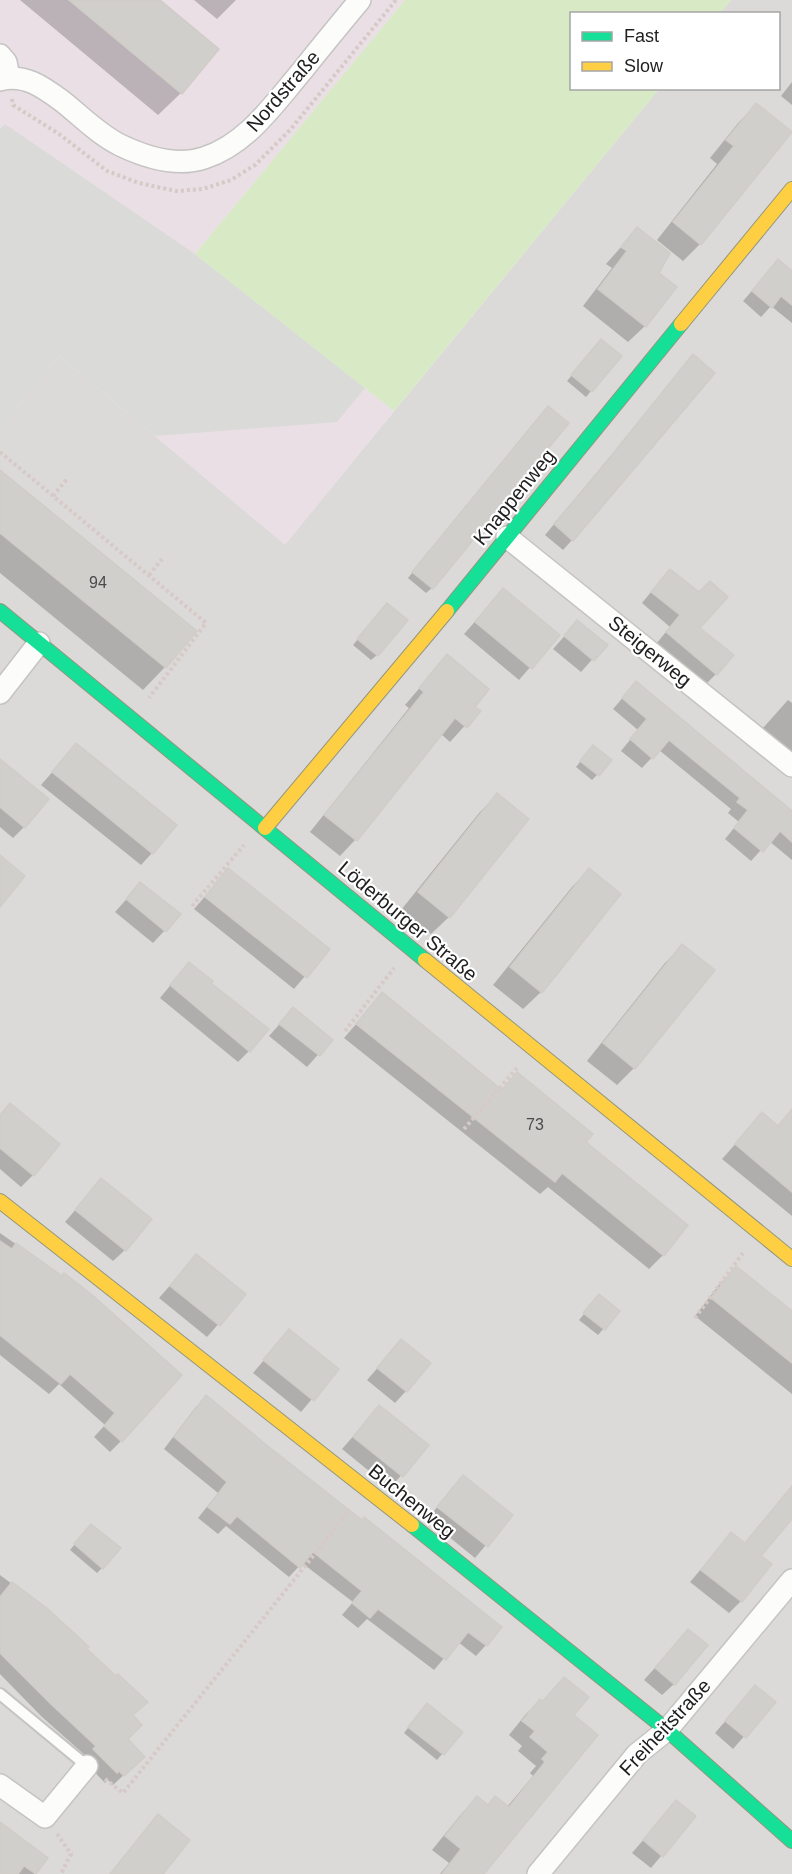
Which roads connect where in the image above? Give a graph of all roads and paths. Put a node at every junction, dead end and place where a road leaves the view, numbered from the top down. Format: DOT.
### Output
graph roads {
  1 [pos="360,0"];
  2 [pos="396,0"];
  3 [pos="0,55"];
  4 [pos="4,79"];
  5 [pos="789,199"];
  6 [pos="0,452"];
  7 [pos="67,479"];
  8 [pos="53,496"];
  9 [pos="507,537"];
  10 [pos="162,559"];
  11 [pos="149,575"];
  12 [pos="0,611"];
  13 [pos="39,643"];
  14 [pos="0,693"];
  15 [pos="133,719"];
  16 [pos="792,766"];
  17 [pos="265,828"];
  18 [pos="192,906"];
  19 [pos="410,948"];
  20 [pos="345,1031"];
  21 [pos="534,1048"];
  22 [pos="464,1129"];
  23 [pos="0,1201"];
  24 [pos="758,1231"];
  25 [pos="792,1259"];
  26 [pos="695,1318"];
  27 [pos="367,1489"];
  28 [pos="792,1580"];
  29 [pos="0,1694"];
  30 [pos="667,1730"];
  31 [pos="87,1766"];
  32 [pos="0,1785"];
  33 [pos="45,1817"];
  34 [pos="792,1841"];
  35 [pos="61,1874"];
  36 [pos="538,1874"];
  1 -- 4 [label="street, Nordstraße"];
  2 -- 4 [label="path"];
  3 -- 4 [label="street"];
  5 -- 9 [label="street, Knappenweg"];
  6 -- 8 [label="path"];
  7 -- 8 [label="path"];
  8 -- 11 [label="path"];
  9 -- 16 [label="street, Steigerweg"];
  9 -- 17 [label="street, Knappenweg"];
  10 -- 11 [label="path"];
  11 -- 15 [label="path"];
  12 -- 13 [label="street, Löderburger Straße"];
  13 -- 14 [label="street"];
  13 -- 15 [label="street, Löderburger Straße"];
  15 -- 17 [label="street, Löderburger Straße"];
  17 -- 18 [label="path"];
  17 -- 19 [label="street, Löderburger Straße"];
  19 -- 20 [label="path"];
  19 -- 21 [label="street, Löderburger Straße"];
  21 -- 22 [label="path"];
  21 -- 24 [label="street, Löderburger Straße"];
  23 -- 27 [label="street, Buchenweg"];
  24 -- 25 [label="street, Löderburger Straße"];
  24 -- 26 [label="path"];
  27 -- 30 [label="street, Buchenweg"];
  27 -- 31 [label="path"];
  28 -- 30 [label="street, Freiheitstraße"];
  29 -- 31 [label="lane"];
  30 -- 34 [label="street, Buchenweg"];
  30 -- 36 [label="street, Freiheitstraße"];
  31 -- 33 [label="street"];
  32 -- 33 [label="street"];
  33 -- 35 [label="path"];
}
